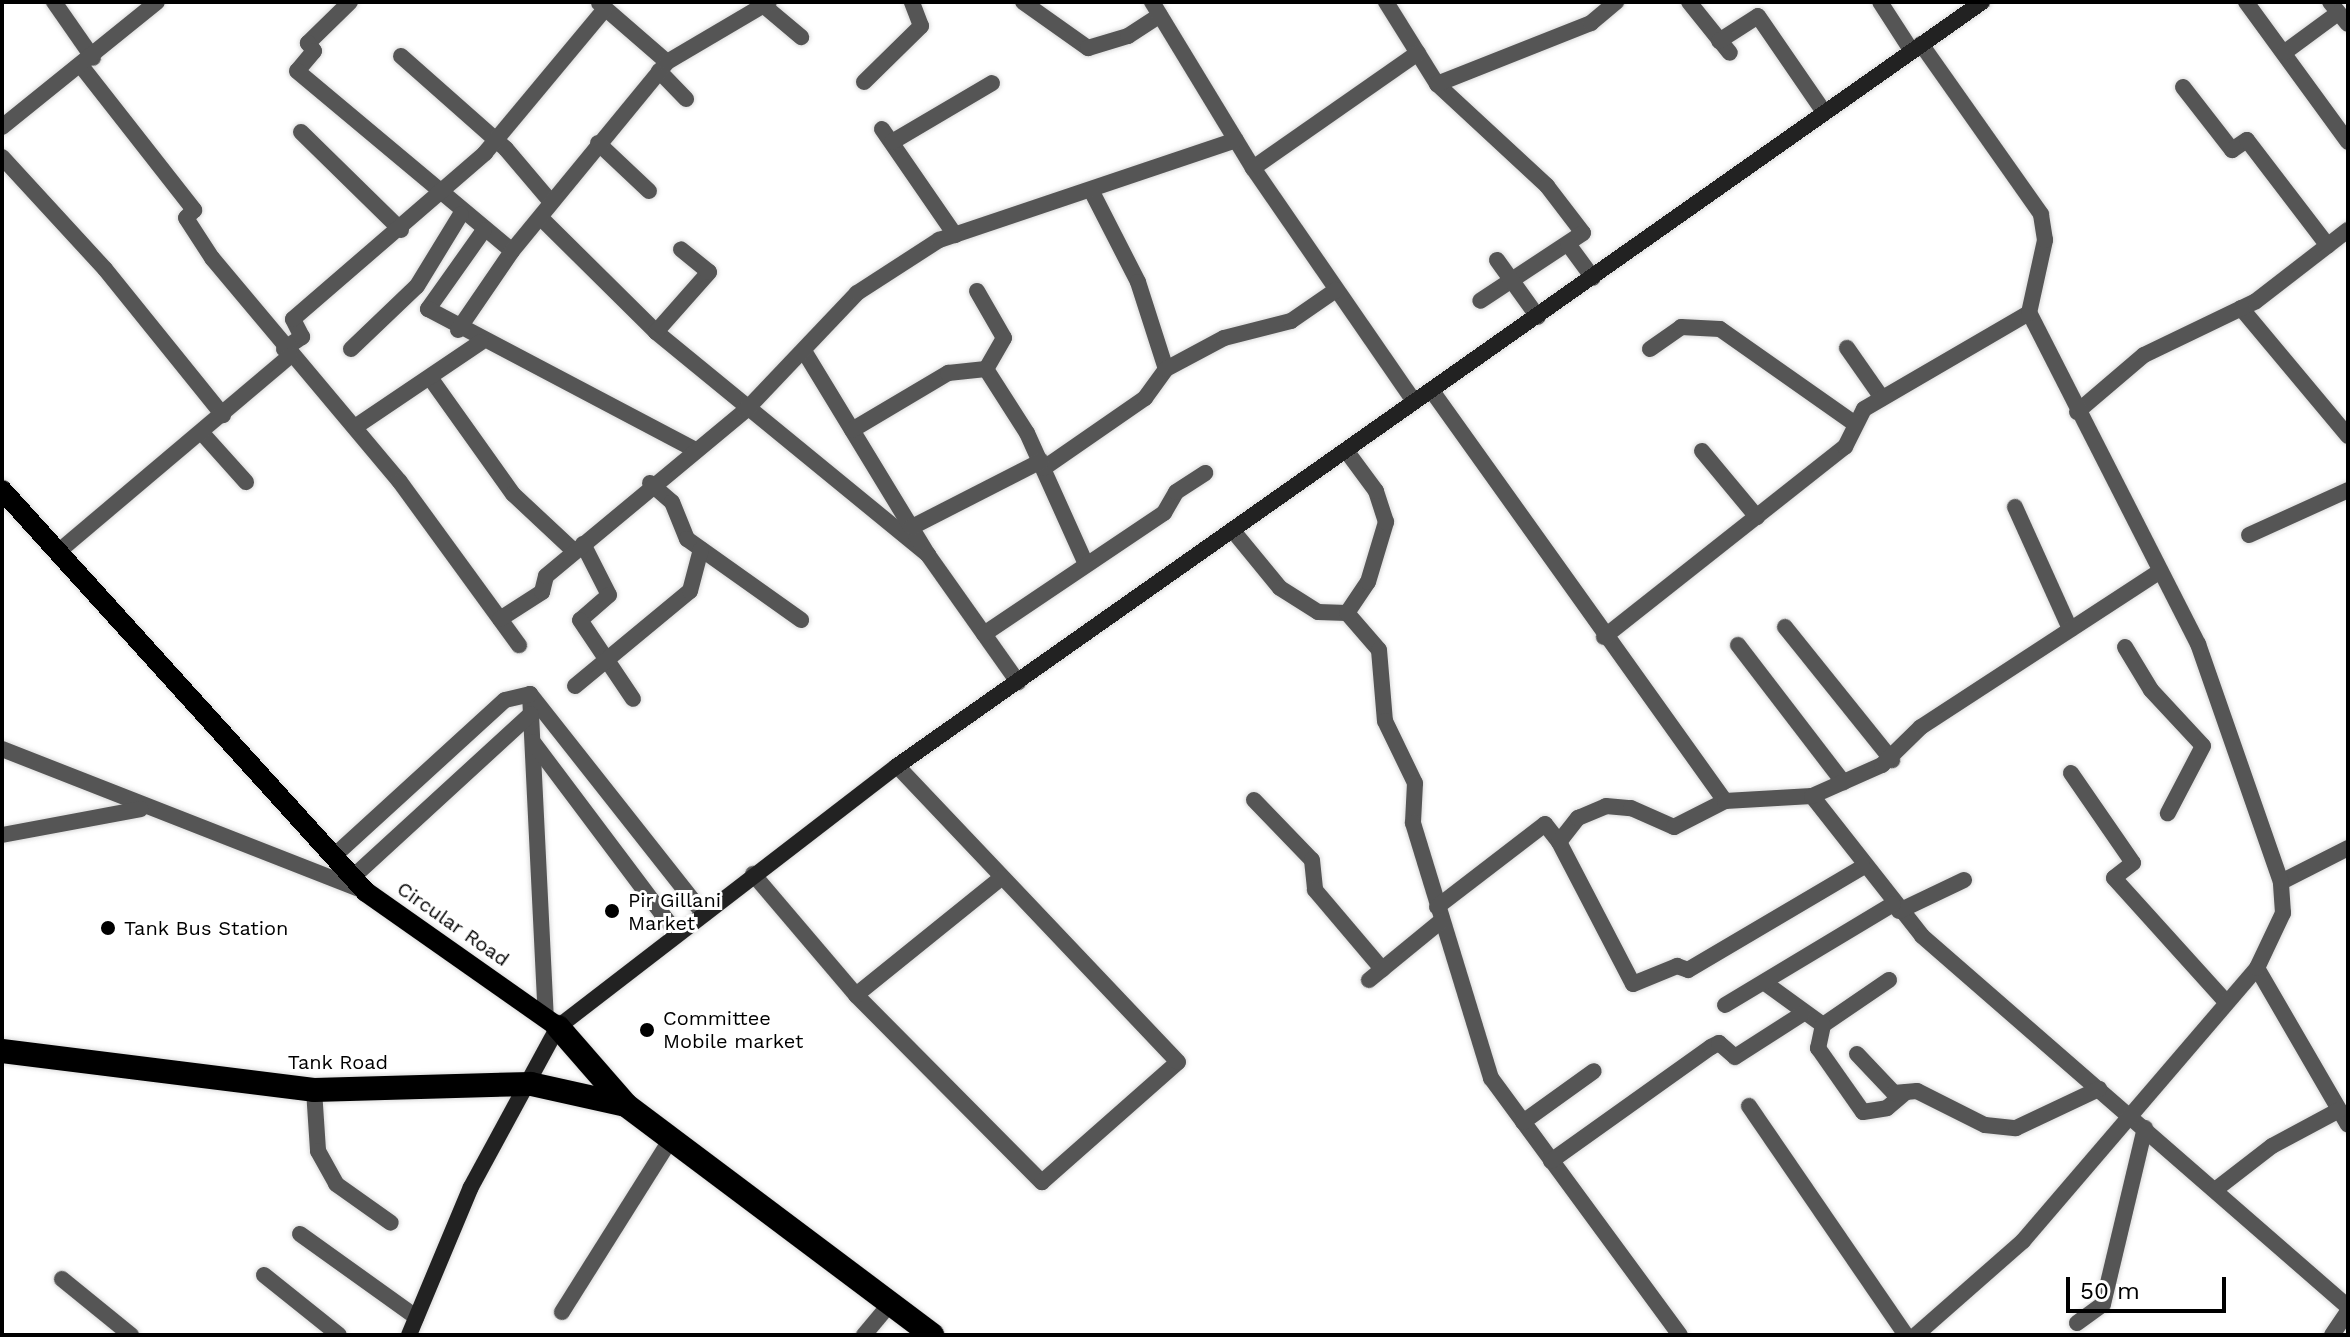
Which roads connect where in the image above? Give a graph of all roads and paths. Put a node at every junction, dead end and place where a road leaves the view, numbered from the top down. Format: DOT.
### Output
graph roads {
  1 [pos="54,2"];
  2 [pos="157,2"];
  3 [pos="350,2"];
  4 [pos="912,2"];
  5 [pos="1023,2"];
  6 [pos="1386,2"];
  7 [pos="1616,2"];
  8 [pos="1689,2"];
  9 [pos="1880,2"];
  10 [pos="1982,2"];
  11 [pos="2246,2"];
  12 [pos="766,4"];
  13 [pos="602,6"];
  14 [pos="1156,9"];
  15 [pos="2339,13"];
  16 [pos="801,37"];
  17 [pos="1916,47"];
  18 [pos="2285,52"];
  19 [pos="1418,53"];
  20 [pos="401,56"];
  21 [pos="87,62"];
  22 [pos="663,66"];
  23 [pos="864,82"];
  24 [pos="992,83"];
  25 [pos="1437,84"];
  26 [pos="2183,87"];
  27 [pos="686,99"];
  28 [pos="1824,112"];
  29 [pos="2,127"];
  30 [pos="301,132"];
  31 [pos="492,138"];
  32 [pos="1236,140"];
  33 [pos="2348,142"];
  34 [pos="598,143"];
  35 [pos="2,157"];
  36 [pos="1253,168"];
  37 [pos="649,191"];
  38 [pos="1092,192"];
  39 [pos="440,197"];
  40 [pos="551,202"];
  41 [pos="461,214"];
  42 [pos="542,219"];
  43 [pos="401,230"];
  44 [pos="484,230"];
  45 [pos="2348,230"];
  46 [pos="955,235"];
  47 [pos="1568,244"];
  48 [pos="2328,246"];
  49 [pos="681,249"];
  50 [pos="512,251"];
  51 [pos="1497,260"];
  52 [pos="1510,278"];
  53 [pos="1593,278"];
  54 [pos="1336,290"];
  55 [pos="977,291"];
  56 [pos="1480,301"];
  57 [pos="2241,308"];
  58 [pos="2029,313"];
  59 [pos="1538,317"];
  60 [pos="458,330"];
  61 [pos="656,332"];
  62 [pos="481,342"];
  63 [pos="1847,348"];
  64 [pos="351,349"];
  65 [pos="1650,349"];
  66 [pos="804,351"];
  67 [pos="287,352"];
  68 [pos="986,369"];
  69 [pos="1166,369"];
  70 [pos="431,379"];
  71 [pos="1432,391"];
  72 [pos="1882,398"];
  73 [pos="1414,401"];
  74 [pos="746,410"];
  75 [pos="2077,412"];
  76 [pos="223,415"];
  77 [pos="1855,424"];
  78 [pos="355,427"];
  79 [pos="852,430"];
  80 [pos="202,433"];
  81 [pos="2348,436"];
  82 [pos="694,449"];
  83 [pos="1702,451"];
  84 [pos="1348,453"];
  85 [pos="1042,465"];
  86 [pos="1205,473"];
  87 [pos="246,482"];
  88 [pos="650,483"];
  89 [pos="2,490"];
  90 [pos="2348,490"];
  91 [pos="2015,507"];
  92 [pos="1757,517"];
  93 [pos="912,527"];
  94 [pos="1234,532"];
  95 [pos="2249,535"];
  96 [pos="578,547"];
  97 [pos="701,549"];
  98 [pos="58,552"];
  99 [pos="928,555"];
  100 [pos="1086,564"];
  101 [pos="2159,572"];
  102 [pos="1347,613"];
  103 [pos="500,619"];
  104 [pos="801,620"];
  105 [pos="1785,627"];
  106 [pos="2070,629"];
  107 [pos="984,634"];
  108 [pos="1604,637"];
  109 [pos="519,645"];
  110 [pos="1738,645"];
  111 [pos="2125,647"];
  112 [pos="605,661"];
  113 [pos="1018,682"];
  114 [pos="575,686"];
  115 [pos="530,694"];
  116 [pos="633,699"];
  117 [pos="531,714"];
  118 [pos="2228,732"];
  119 [pos="533,742"];
  120 [pos="2203,746"];
  121 [pos="2,749"];
  122 [pos="1892,760"];
  123 [pos="897,766"];
  124 [pos="2071,773"];
  125 [pos="1843,782"];
  126 [pos="1812,796"];
  127 [pos="1254,800"];
  128 [pos="1725,801"];
  129 [pos="142,809"];
  130 [pos="2168,813"];
  131 [pos="2,835"];
  132 [pos="1559,842"];
  133 [pos="2348,848"];
  134 [pos="334,856"];
  135 [pos="1863,867"];
  136 [pos="753,874"];
  137 [pos="1001,878"];
  138 [pos="1964,880"];
  139 [pos="2281,882"];
  140 [pos="360,884"];
  141 [pos="1896,907"];
  142 [pos="703,913"];
  143 [pos="1439,914"];
  144 [pos="677,934"];
  145 [pos="2257,968"];
  146 [pos="1889,980"];
  147 [pos="1765,983"];
  148 [pos="856,995"];
  149 [pos="2226,1002"];
  150 [pos="1725,1005"];
  151 [pos="1802,1014"];
  152 [pos="552,1022"];
  153 [pos="1823,1025"];
  154 [pos="2,1051"];
  155 [pos="1857,1054"];
  156 [pos="1594,1071"];
  157 [pos="531,1084"];
  158 [pos="2099,1089"];
  159 [pos="314,1090"];
  160 [pos="1906,1092"];
  161 [pos="626,1105"];
  162 [pos="1749,1106"];
  163 [pos="2339,1110"];
  164 [pos="2129,1113"];
  165 [pos="1523,1122"];
  166 [pos="2348,1125"];
  167 [pos="2145,1128"];
  168 [pos="671,1139"];
  169 [pos="1551,1161"];
  170 [pos="2215,1190"];
  171 [pos="391,1223"];
  172 [pos="300,1234"];
  173 [pos="264,1275"];
  174 [pos="62,1279"];
  175 [pos="890,1304"];
  176 [pos="2348,1309"];
  177 [pos="562,1312"];
  178 [pos="416,1317"];
  179 [pos="2077,1323"];
  180 [pos="131,1335"];
  181 [pos="339,1335"];
  182 [pos="409,1335"];
  183 [pos="864,1335"];
  184 [pos="932,1335"];
  185 [pos="1680,1335"];
  186 [pos="1906,1335"];
  187 [pos="1916,1335"];
  188 [pos="2332,1335"];
  1 -- 21 [label="street"];
  2 -- 21 [label="street"];
  3 -- 39 [label="street"];
  4 -- 23 [label="street"];
  5 -- 14 [label="street"];
  6 -- 19 [label="street"];
  7 -- 25 [label="street"];
  8 -- 28 [label="street"];
  9 -- 17 [label="street"];
  10 -- 17 [label="main road"];
  11 -- 18 [label="street"];
  12 -- 16 [label="street"];
  12 -- 22 [label="street"];
  13 -- 22 [label="street"];
  13 -- 31 [label="street"];
  14 -- 32 [label="street"];
  15 -- 18 [label="street"];
  17 -- 28 [label="main road"];
  17 -- 58 [label="street"];
  18 -- 33 [label="street"];
  19 -- 25 [label="street"];
  19 -- 36 [label="street"];
  20 -- 31 [label="street"];
  21 -- 29 [label="street"];
  21 -- 67 [label="street"];
  22 -- 27 [label="street"];
  22 -- 34 [label="street"];
  24 -- 46 [label="street"];
  25 -- 47 [label="street"];
  26 -- 48 [label="street"];
  28 -- 53 [label="main road"];
  30 -- 43 [label="street"];
  31 -- 39 [label="street"];
  31 -- 40 [label="street"];
  32 -- 36 [label="street"];
  32 -- 38 [label="street"];
  34 -- 37 [label="street"];
  34 -- 40 [label="street"];
  35 -- 76 [label="street"];
  36 -- 54 [label="street"];
  38 -- 46 [label="street"];
  38 -- 69 [label="street"];
  39 -- 41 [label="street"];
  39 -- 43 [label="street"];
  40 -- 42 [label="street"];
  41 -- 44 [label="street"];
  41 -- 64 [label="street"];
  42 -- 50 [label="street"];
  42 -- 61 [label="street"];
  43 -- 67 [label="street"];
  44 -- 50 [label="street"];
  44 -- 60 [label="street"];
  45 -- 48 [label="street"];
  46 -- 66 [label="street"];
  47 -- 52 [label="street"];
  47 -- 53 [label="street"];
  48 -- 57 [label="street"];
  49 -- 61 [label="street"];
  50 -- 60 [label="street"];
  51 -- 52 [label="street"];
  52 -- 56 [label="street"];
  52 -- 59 [label="street"];
  53 -- 59 [label="main road"];
  54 -- 69 [label="street"];
  54 -- 73 [label="street"];
  55 -- 68 [label="street"];
  57 -- 75 [label="street"];
  57 -- 81 [label="street"];
  58 -- 72 [label="street"];
  58 -- 75 [label="street"];
  59 -- 71 [label="main road"];
  60 -- 62 [label="street"];
  61 -- 74 [label="street"];
  62 -- 70 [label="street"];
  62 -- 82 [label="street"];
  63 -- 72 [label="street"];
  65 -- 77 [label="street"];
  66 -- 74 [label="street"];
  66 -- 79 [label="street"];
  67 -- 76 [label="street"];
  67 -- 78 [label="street"];
  68 -- 79 [label="street"];
  68 -- 85 [label="street"];
  69 -- 85 [label="street"];
  70 -- 78 [label="street"];
  70 -- 96 [label="street"];
  71 -- 73 [label="main road"];
  71 -- 108 [label="street"];
  72 -- 77 [label="street"];
  73 -- 84 [label="main road"];
  74 -- 82 [label="street"];
  74 -- 99 [label="street"];
  75 -- 101 [label="street"];
  76 -- 80 [label="street"];
  77 -- 92 [label="street"];
  78 -- 103 [label="street"];
  79 -- 93 [label="street"];
  80 -- 87 [label="street"];
  80 -- 98 [label="street"];
  82 -- 88 [label="street"];
  83 -- 92 [label="street"];
  84 -- 94 [label="main road"];
  84 -- 102 [label="street"];
  85 -- 93 [label="street"];
  85 -- 100 [label="street"];
  86 -- 100 [label="street"];
  88 -- 96 [label="street"];
  88 -- 97 [label="street"];
  89 -- 98 [label="main road, Circular Road"];
  90 -- 95 [label="street"];
  91 -- 106 [label="street"];
  92 -- 108 [label="street"];
  93 -- 99 [label="street"];
  94 -- 102 [label="street"];
  94 -- 113 [label="main road"];
  96 -- 103 [label="street"];
  96 -- 112 [label="street"];
  97 -- 104 [label="street"];
  97 -- 112 [label="street"];
  98 -- 134 [label="main road, Circular Road"];
  99 -- 107 [label="street"];
  100 -- 107 [label="street"];
  101 -- 106 [label="street"];
  101 -- 118 [label="street"];
  102 -- 143 [label="street"];
  103 -- 109 [label="street"];
  105 -- 122 [label="street"];
  106 -- 122 [label="street"];
  107 -- 113 [label="street"];
  108 -- 128 [label="street"];
  110 -- 125 [label="street"];
  111 -- 120 [label="street"];
  112 -- 114 [label="street"];
  112 -- 116 [label="street"];
  113 -- 123 [label="main road"];
  115 -- 117 [label="street"];
  115 -- 134 [label="street"];
  115 -- 142 [label="street"];
  117 -- 119 [label="street"];
  117 -- 140 [label="street"];
  118 -- 120 [label="street"];
  118 -- 139 [label="street"];
  119 -- 144 [label="street"];
  119 -- 152 [label="street"];
  120 -- 130 [label="street"];
  121 -- 129 [label="street"];
  122 -- 125 [label="street"];
  123 -- 136 [label="main road"];
  123 -- 137 [label="street"];
  124 -- 149 [label="street"];
  125 -- 126 [label="street"];
  126 -- 128 [label="street"];
  126 -- 135 [label="street"];
  127 -- 143 [label="street"];
  128 -- 132 [label="street"];
  129 -- 131 [label="street"];
  129 -- 140 [label="street"];
  132 -- 135 [label="street"];
  132 -- 143 [label="street"];
  133 -- 139 [label="street"];
  134 -- 140 [label="main road, Circular Road"];
  135 -- 141 [label="street"];
  136 -- 142 [label="main road"];
  136 -- 148 [label="street"];
  137 -- 148 [label="street"];
  137 -- 148 [label="street"];
  138 -- 141 [label="street"];
  139 -- 145 [label="street"];
  140 -- 152 [label="main road, Circular Road"];
  141 -- 147 [label="street"];
  141 -- 158 [label="street"];
  142 -- 144 [label="main road"];
  143 -- 165 [label="street"];
  144 -- 152 [label="main road"];
  145 -- 149 [label="street"];
  145 -- 163 [label="street"];
  146 -- 153 [label="street"];
  147 -- 150 [label="street"];
  147 -- 151 [label="street"];
  149 -- 164 [label="street"];
  151 -- 153 [label="street"];
  151 -- 169 [label="street"];
  152 -- 157 [label="main road"];
  152 -- 161 [label="highway, Circular Road"];
  153 -- 160 [label="street"];
  154 -- 159 [label="highway, Tank Road"];
  155 -- 160 [label="street"];
  156 -- 165 [label="street"];
  157 -- 159 [label="highway, Tank Road"];
  157 -- 161 [label="highway, Tank Road"];
  157 -- 178 [label="main road"];
  158 -- 160 [label="street"];
  158 -- 164 [label="street"];
  159 -- 171 [label="street"];
  161 -- 168 [label="highway, Circular Road"];
  162 -- 186 [label="street"];
  163 -- 166 [label="street"];
  163 -- 170 [label="street"];
  164 -- 167 [label="street"];
  164 -- 187 [label="street"];
  165 -- 169 [label="street"];
  167 -- 170 [label="street"];
  167 -- 179 [label="street"];
  168 -- 175 [label="highway, Circular Road"];
  168 -- 177 [label="street"];
  169 -- 185 [label="street"];
  170 -- 176 [label="street"];
  172 -- 178 [label="street"];
  173 -- 181 [label="street"];
  174 -- 180 [label="street"];
  175 -- 183 [label="street"];
  175 -- 184 [label="highway, Circular Road"];
  176 -- 188 [label="street"];
  178 -- 182 [label="main road"];
}
